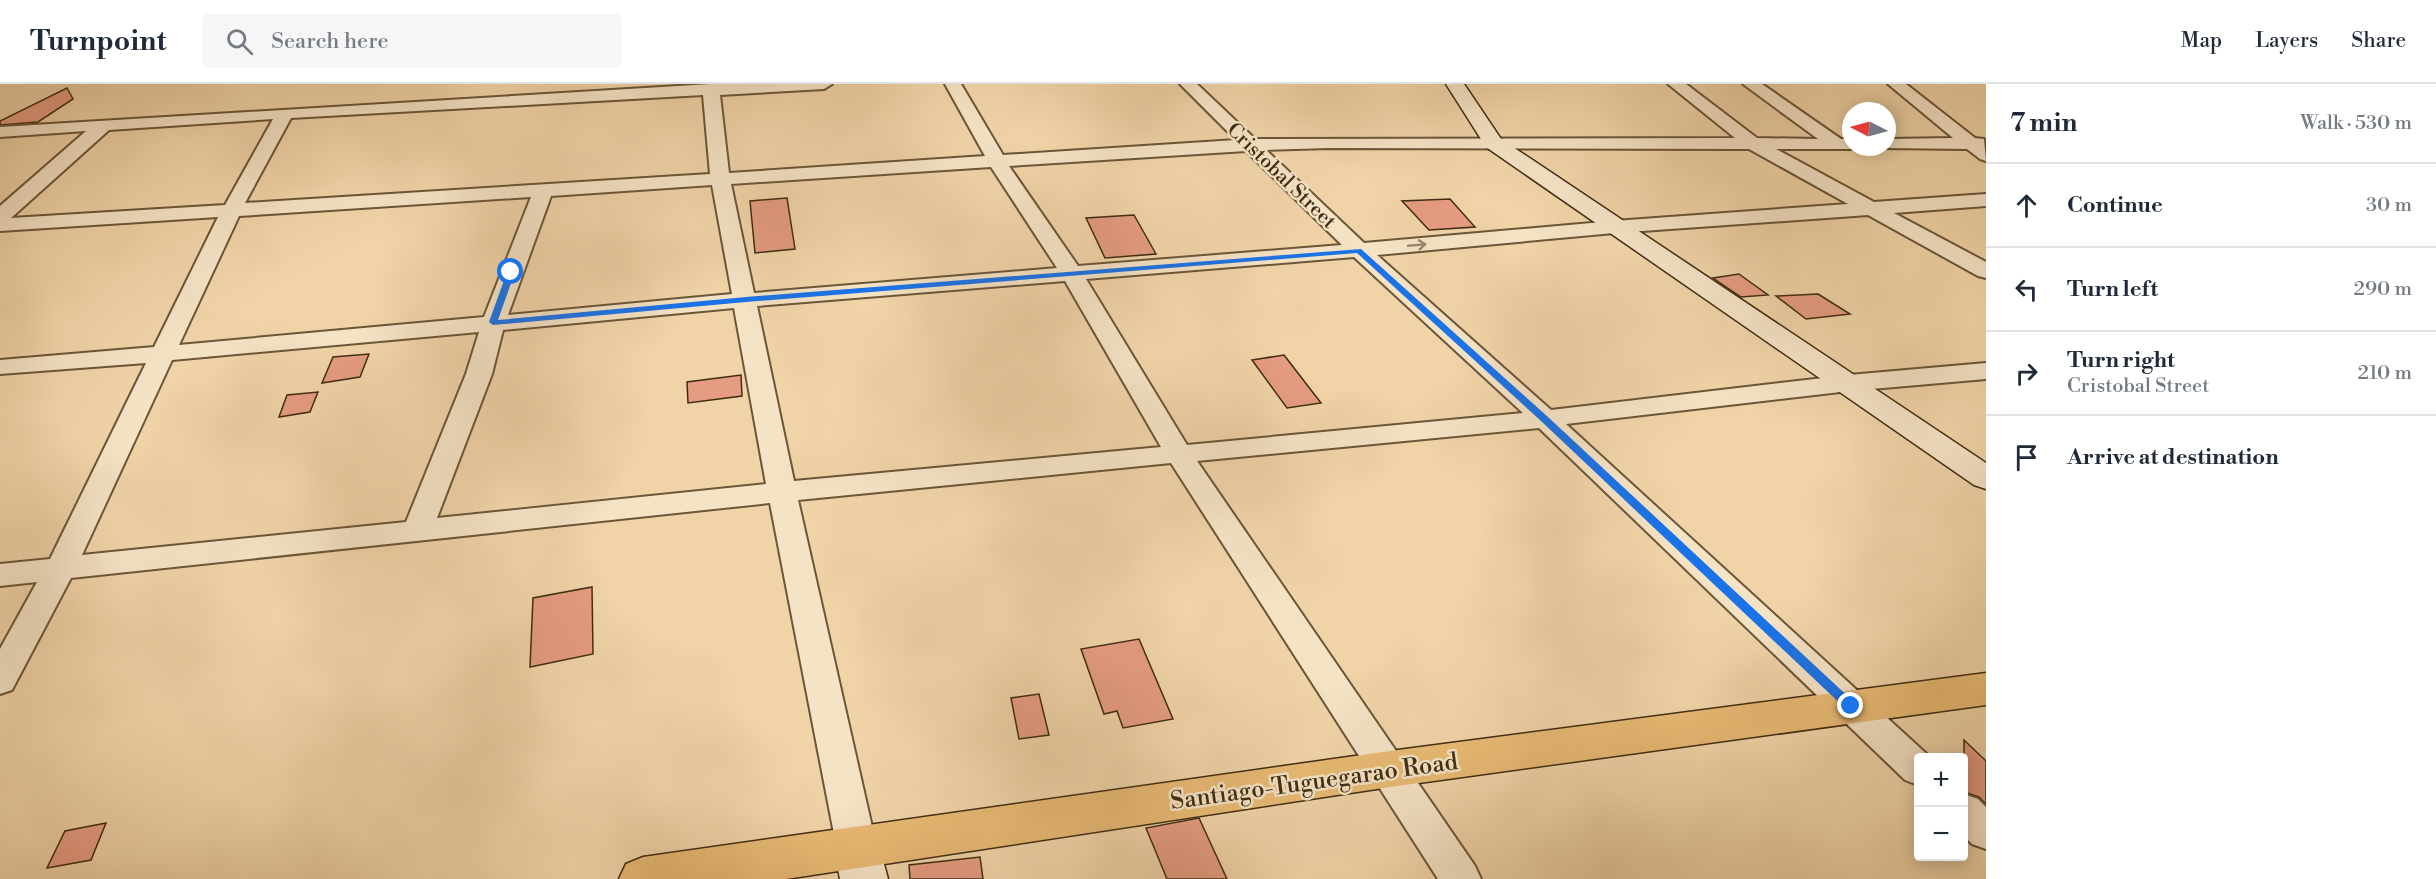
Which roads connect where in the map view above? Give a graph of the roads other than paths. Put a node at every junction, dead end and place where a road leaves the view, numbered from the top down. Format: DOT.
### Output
graph roads {
  1 [pos="824,84"];
  2 [pos="953,84"];
  3 [pos="1188,84"];
  4 [pos="1455,84"];
  5 [pos="1676,84"];
  6 [pos="1751,84"];
  7 [pos="1896,84"];
  8 [pos="711,89"];
  9 [pos="285,113"];
  10 [pos="104,125"];
  11 [pos="0,132"];
  12 [pos="1493,143"];
  13 [pos="1842,143"];
  14 [pos="1978,143"];
  15 [pos="1753,144"];
  16 [pos="1842,144"];
  17 [pos="1896,144"];
  18 [pos="1251,145"];
  19 [pos="1986,155"];
  20 [pos="996,160"];
  21 [pos="720,178"];
  22 [pos="544,189"];
  23 [pos="1986,200"];
  24 [pos="1864,207"];
  25 [pos="231,211"];
  26 [pos="0,217"];
  27 [pos="0,225"];
  28 [pos="1614,227"];
  29 [pos="1359,250"];
  30 [pos="1986,271"];
  31 [pos="1072,274"];
  32 [pos="746,300"];
  33 [pos="493,322"];
  34 [pos="162,354"];
  35 [pos="0,367"];
  36 [pos="1986,371"];
  37 [pos="1849,383"];
  38 [pos="1545,419"];
  39 [pos="1179,455"];
  40 [pos="1986,478"];
  41 [pos="782,492"];
  42 [pos="417,531"];
  43 [pos="61,568"];
  44 [pos="0,574"];
  45 [pos="0,680"];
  46 [pos="1986,689"];
  47 [pos="1851,706"];
  48 [pos="1914,765"];
  49 [pos="1390,769"];
  50 [pos="1968,815"];
  51 [pos="1986,832"];
  52 [pos="860,864"];
  53 [pos="643,879"];
  54 [pos="1461,879"];
  1 -- 8 [label="street"];
  2 -- 20 [label="street"];
  3 -- 18 [label="street, Cristobal Street"];
  4 -- 12 [label="main road"];
  5 -- 15 [label="street"];
  6 -- 13 [label="street"];
  7 -- 14 [label="street"];
  8 -- 9 [label="street"];
  8 -- 21 [label="street"];
  9 -- 10 [label="street"];
  9 -- 25 [label="street"];
  10 -- 11 [label="street"];
  10 -- 26 [label="street"];
  12 -- 15 [label="street"];
  12 -- 18 [label="street"];
  12 -- 28 [label="main road"];
  14 -- 17 [label="street"];
  14 -- 19 [label="street"];
  15 -- 16 [label="street"];
  15 -- 24 [label="street"];
  18 -- 20 [label="street"];
  18 -- 29 [label="street, Cristobal Street"];
  20 -- 21 [label="street"];
  20 -- 31 [label="street"];
  21 -- 22 [label="street"];
  21 -- 32 [label="street"];
  22 -- 25 [label="street"];
  22 -- 33 [label="street"];
  23 -- 24 [label="street"];
  24 -- 28 [label="street"];
  24 -- 30 [label="street"];
  25 -- 27 [label="street"];
  25 -- 34 [label="street"];
  29 -- 28 [label="street, one-way"];
  28 -- 37 [label="main road"];
  29 -- 31 [label="street"];
  29 -- 38 [label="street, Cristobal Street"];
  31 -- 32 [label="street"];
  31 -- 39 [label="street"];
  32 -- 33 [label="street"];
  32 -- 41 [label="street"];
  33 -- 34 [label="street"];
  33 -- 42 [label="street"];
  34 -- 35 [label="street"];
  34 -- 43 [label="street"];
  36 -- 37 [label="street"];
  37 -- 38 [label="street"];
  37 -- 40 [label="main road"];
  38 -- 39 [label="street"];
  38 -- 47 [label="street, Cristobal Street"];
  39 -- 41 [label="street"];
  39 -- 49 [label="street"];
  41 -- 42 [label="street"];
  41 -- 52 [label="street"];
  42 -- 43 [label="street"];
  43 -- 44 [label="street"];
  43 -- 45 [label="street"];
  46 -- 47 [label="highway, Santiago-Tuguegarao Road"];
  47 -- 48 [label="street, Cristobal Street"];
  47 -- 49 [label="highway, Santiago-Tuguegarao Road"];
  49 -- 52 [label="highway, Santiago-Tuguegarao Road"];
  49 -- 54 [label="street"];
  50 -- 51 [label="street"];
  52 -- 53 [label="highway, Santiago-Tuguegarao Road"];
}
